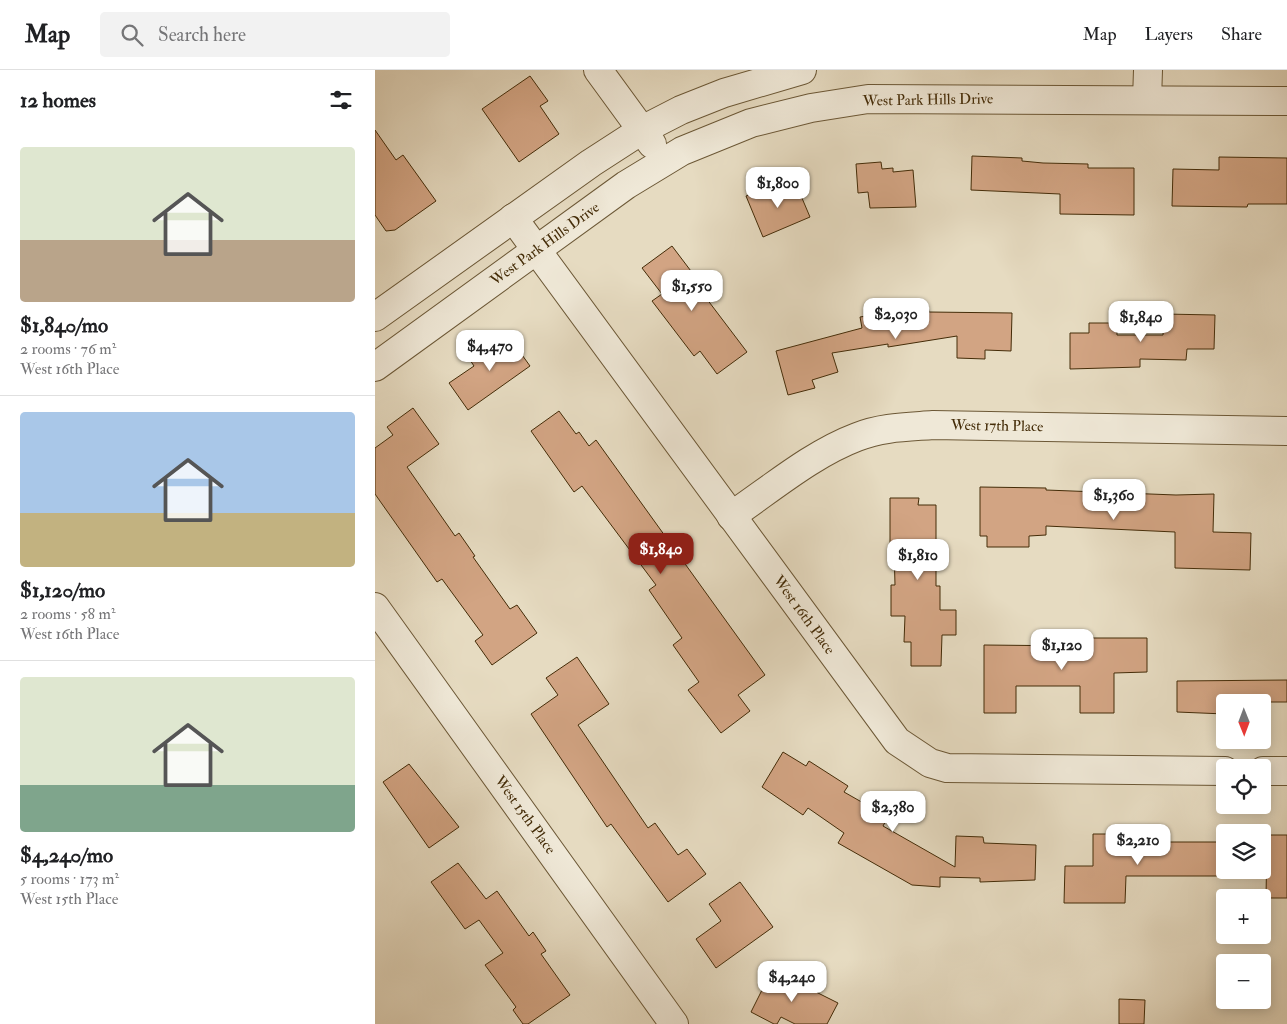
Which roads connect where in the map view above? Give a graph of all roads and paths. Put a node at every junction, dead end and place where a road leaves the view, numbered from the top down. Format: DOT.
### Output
graph roads {
  1 [pos="597,70"];
  2 [pos="802,70"];
  3 [pos="1147,70"];
  4 [pos="1147,100"];
  5 [pos="1287,101"];
  6 [pos="642,130"];
  7 [pos="665,161"];
  8 [pos="513,218"];
  9 [pos="537,250"];
  10 [pos="375,317"];
  11 [pos="379,355"];
  12 [pos="1287,431"];
  13 [pos="731,516"];
  14 [pos="375,607"];
  15 [pos="1216,771"];
  16 [pos="1271,771"];
  17 [pos="1287,771"];
  18 [pos="674,1024"];
  1 -- 6 [label="street"];
  2 -- 6 [label="street"];
  3 -- 4 [label="street"];
  4 -- 5 [label="street, West Park Hills Drive"];
  4 -- 7 [label="street, West Park Hills Drive"];
  6 -- 7 [label="street"];
  6 -- 8 [label="street"];
  7 -- 9 [label="street, West Park Hills Drive"];
  8 -- 9 [label="street, West 16th Place"];
  8 -- 10 [label="street"];
  9 -- 11 [label="street, West Park Hills Drive"];
  9 -- 13 [label="street, West 16th Place"];
  12 -- 13 [label="street, West 17th Place"];
  13 -- 15 [label="street, West 16th Place"];
  14 -- 18 [label="street, West 15th Place"];
  16 -- 17 [label="street"];
}
